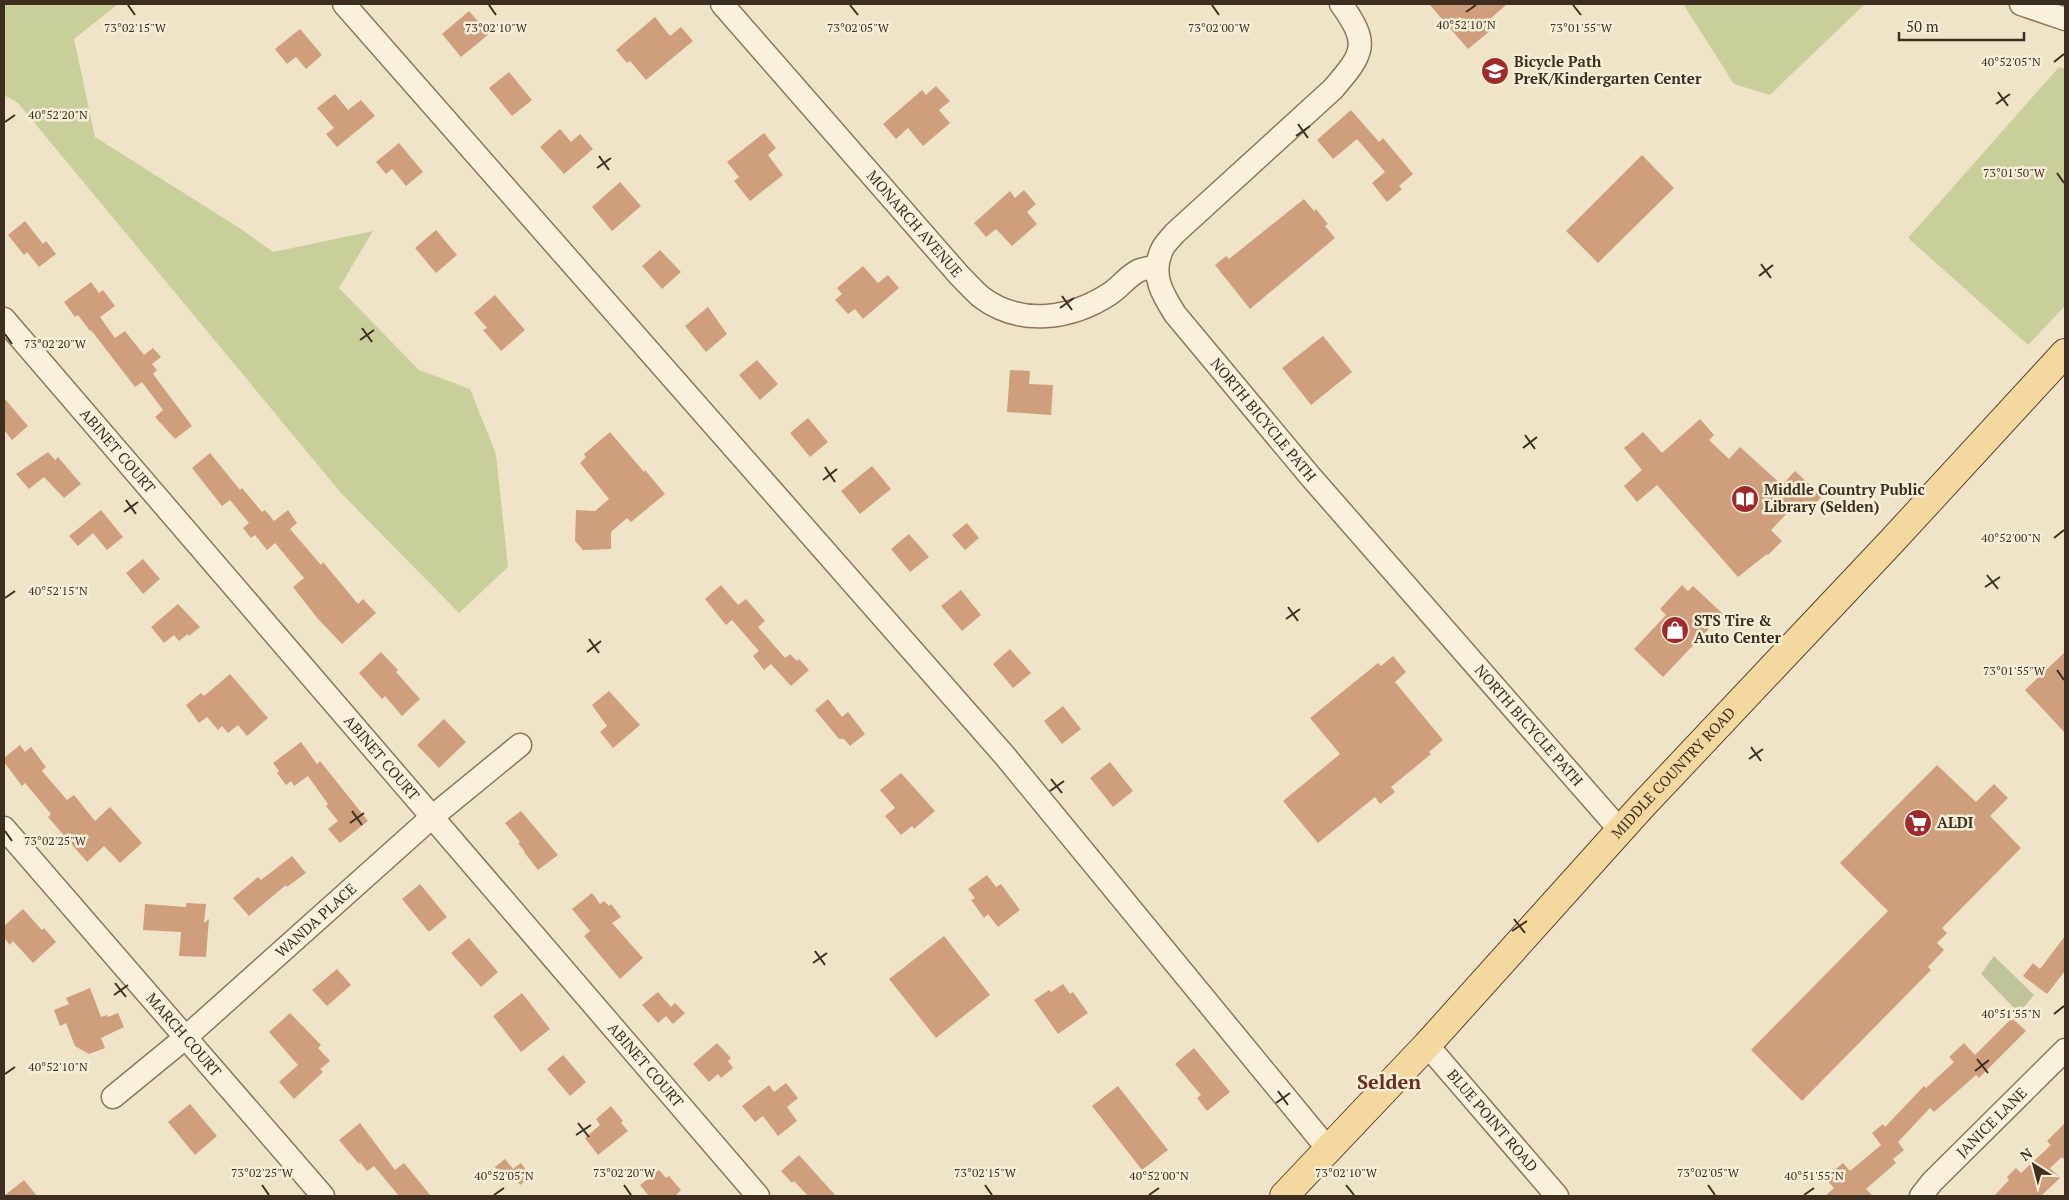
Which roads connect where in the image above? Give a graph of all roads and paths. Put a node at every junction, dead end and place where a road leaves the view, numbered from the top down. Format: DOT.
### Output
graph roads {
  1 [pos="344,4"];
  2 [pos="722,4"];
  3 [pos="1341,4"];
  4 [pos="2021,4"];
  5 [pos="2065,19"];
  6 [pos="1157,266"];
  7 [pos="4,319"];
  8 [pos="2065,353"];
  9 [pos="520,745"];
  10 [pos="432,817"];
  11 [pos="4,828"];
  12 [pos="1620,830"];
  13 [pos="185,1038"];
  14 [pos="1427,1045"];
  15 [pos="2065,1050"];
  16 [pos="113,1098"];
  17 [pos="1328,1149"];
  18 [pos="323,1196"];
  19 [pos="758,1196"];
  20 [pos="1284,1196"];
  21 [pos="1557,1196"];
  22 [pos="1922,1196"];
  1 -- 17 [label="street"];
  2 -- 6 [label="street, MONARCH AVENUE"];
  3 -- 6 [label="street"];
  4 -- 5 [label="street"];
  6 -- 12 [label="street, NORTH BICYCLE PATH"];
  7 -- 10 [label="street, ABINET COURT"];
  8 -- 12 [label="main road, MIDDLE COUNTRY ROAD"];
  9 -- 10 [label="street, WANDA PLACE"];
  10 -- 13 [label="street, WANDA PLACE"];
  10 -- 19 [label="street, ABINET COURT"];
  11 -- 13 [label="street, MARCH COURT"];
  12 -- 14 [label="main road, MIDDLE COUNTRY ROAD"];
  13 -- 16 [label="street, WANDA PLACE"];
  13 -- 18 [label="street, MARCH COURT"];
  14 -- 17 [label="main road, MIDDLE COUNTRY ROAD"];
  14 -- 21 [label="street, BLUE POINT ROAD"];
  15 -- 22 [label="street, JANICE LANE"];
  17 -- 20 [label="main road, MIDDLE COUNTRY ROAD"];
}
